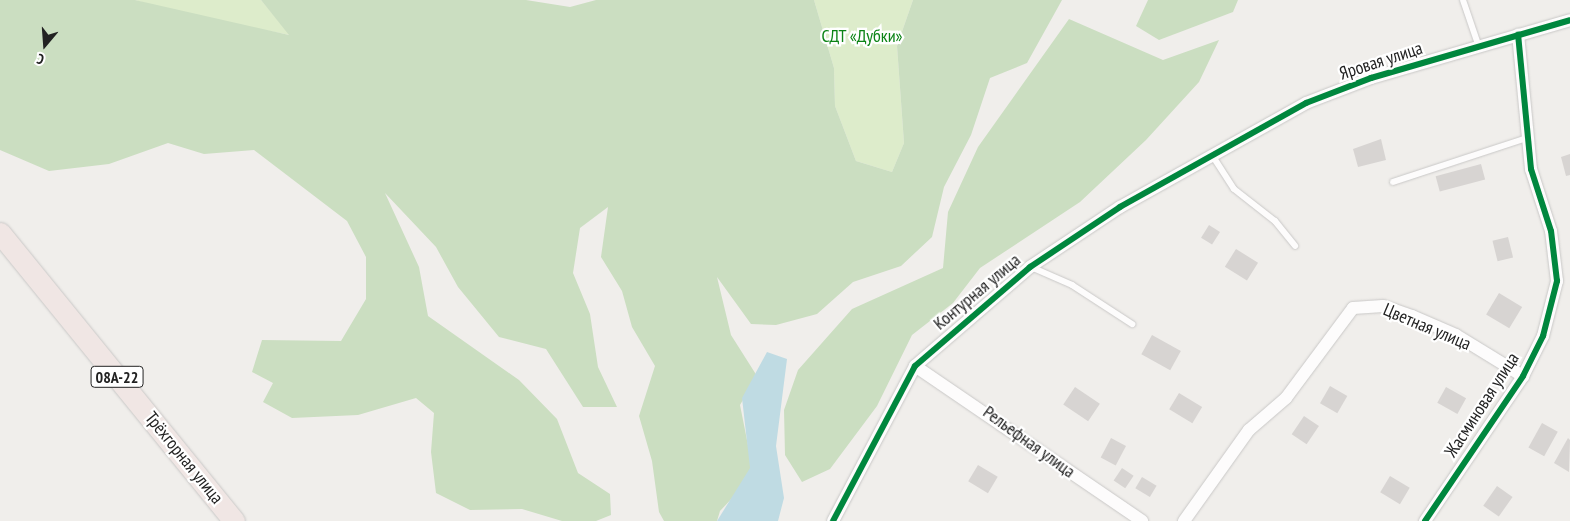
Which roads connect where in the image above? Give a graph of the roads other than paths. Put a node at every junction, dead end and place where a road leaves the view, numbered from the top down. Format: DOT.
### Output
graph roads {
  1 [pos="1463,0"];
  2 [pos="1570,20"];
  3 [pos="1518,36"];
  4 [pos="1478,47"];
  5 [pos="1527,138"];
  6 [pos="1212,154"];
  7 [pos="1393,182"];
  8 [pos="0,233"];
  9 [pos="1295,246"];
  10 [pos="1030,267"];
  11 [pos="1132,324"];
  12 [pos="914,366"];
  13 [pos="1523,376"];
  14 [pos="234,521"];
  15 [pos="833,521"];
  16 [pos="1142,521"];
  17 [pos="1184,521"];
  18 [pos="1425,521"];
  1 -- 4 [label="lane"];
  2 -- 3 [label="street, Яровая улица"];
  3 -- 4 [label="street, Яровая улица"];
  3 -- 5 [label="street, Жасминовая улица"];
  4 -- 6 [label="street, Яровая улица"];
  5 -- 7 [label="lane"];
  5 -- 13 [label="street, Жасминовая улица"];
  6 -- 9 [label="lane"];
  6 -- 10 [label="street, Контурная улица"];
  8 -- 14 [label="highway, Трёхгорная улица / 08А-22"];
  10 -- 11 [label="lane"];
  10 -- 12 [label="street, Контурная улица"];
  12 -- 15 [label="street, Контурная улица"];
  12 -- 16 [label="street, Рельефная улица"];
  13 -- 17 [label="street, Цветная улица"];
  13 -- 18 [label="street, Жасминовая улица"];
}
